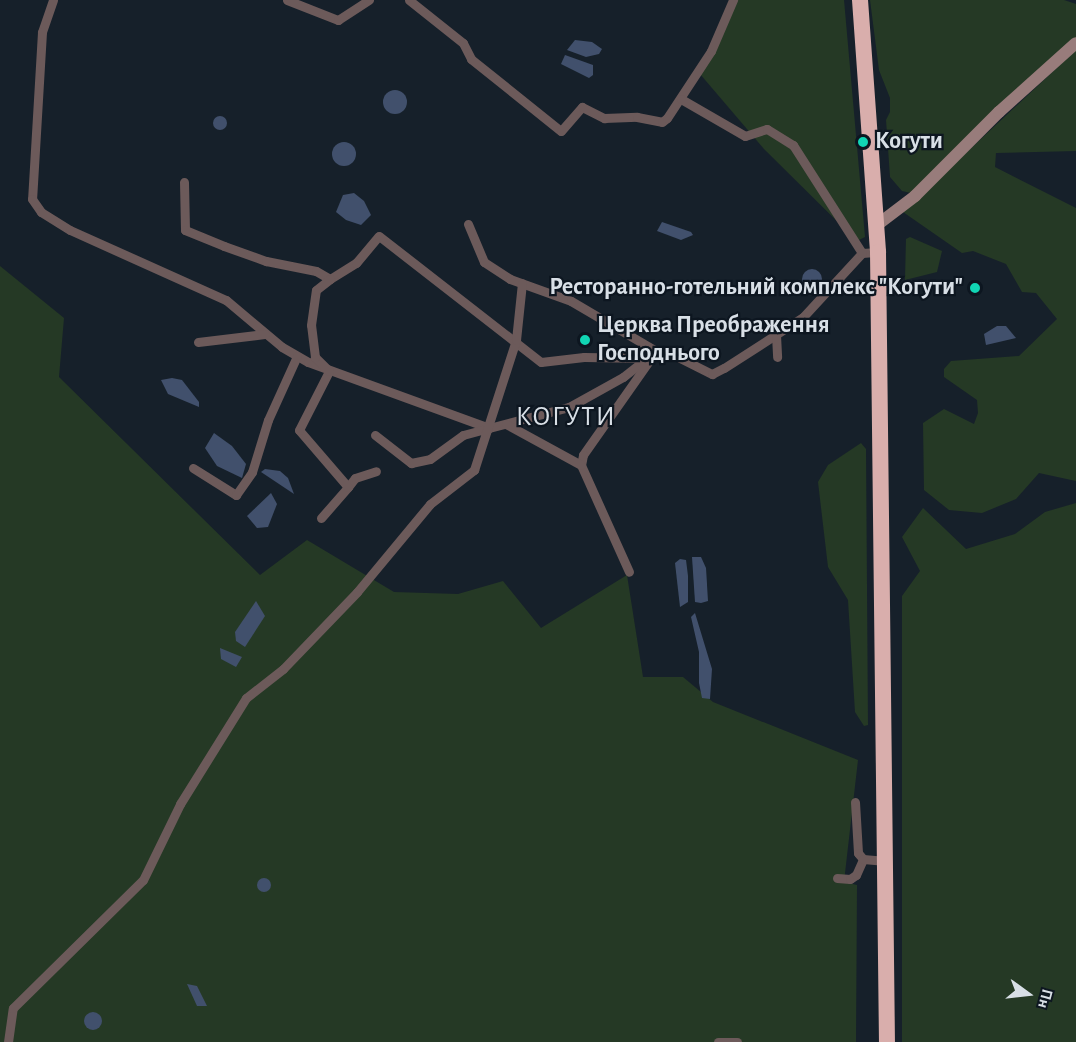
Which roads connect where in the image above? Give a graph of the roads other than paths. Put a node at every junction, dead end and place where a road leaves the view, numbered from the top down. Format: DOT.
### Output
graph roads {
  1 [pos="53,0"];
  2 [pos="287,0"];
  3 [pos="369,0"];
  4 [pos="409,0"];
  5 [pos="733,0"];
  6 [pos="860,0"];
  7 [pos="1076,43"];
  8 [pos="681,99"];
  9 [pos="184,182"];
  10 [pos="468,224"];
  11 [pos="877,225"];
  12 [pos="870,253"];
  13 [pos="330,279"];
  14 [pos="522,283"];
  15 [pos="265,334"];
  16 [pos="776,335"];
  17 [pos="516,340"];
  18 [pos="198,342"];
  19 [pos="656,351"];
  20 [pos="297,356"];
  21 [pos="777,357"];
  22 [pos="647,358"];
  23 [pos="329,371"];
  24 [pos="506,424"];
  25 [pos="489,428"];
  26 [pos="375,435"];
  27 [pos="581,465"];
  28 [pos="193,468"];
  29 [pos="376,471"];
  30 [pos="348,487"];
  31 [pos="321,518"];
  32 [pos="628,572"];
  33 [pos="855,802"];
  34 [pos="863,859"];
  35 [pos="886,861"];
  36 [pos="837,878"];
  37 [pos="8,1042"];
  38 [pos="718,1042"];
  39 [pos="736,1042"];
  40 [pos="887,1042"];
  1 -- 15 [label="street"];
  2 -- 3 [label="street"];
  4 -- 8 [label="street"];
  5 -- 8 [label="street"];
  6 -- 11 [label="highway"];
  7 -- 11 [label="street"];
  8 -- 12 [label="street"];
  9 -- 13 [label="street"];
  10 -- 14 [label="street"];
  11 -- 12 [label="highway"];
  12 -- 16 [label="street"];
  12 -- 35 [label="highway"];
  13 -- 17 [label="street"];
  13 -- 23 [label="street"];
  14 -- 17 [label="street"];
  14 -- 19 [label="street"];
  15 -- 18 [label="street"];
  15 -- 20 [label="street"];
  16 -- 19 [label="street"];
  16 -- 21 [label="street"];
  17 -- 22 [label="street"];
  17 -- 25 [label="street"];
  19 -- 22 [label="street"];
  19 -- 27 [label="street"];
  20 -- 23 [label="street"];
  20 -- 28 [label="street"];
  22 -- 24 [label="street"];
  23 -- 25 [label="street"];
  23 -- 30 [label="street"];
  24 -- 25 [label="street"];
  24 -- 27 [label="street"];
  25 -- 26 [label="street"];
  25 -- 37 [label="street"];
  27 -- 32 [label="street"];
  29 -- 30 [label="street"];
  30 -- 31 [label="street"];
  33 -- 34 [label="street"];
  34 -- 35 [label="street"];
  34 -- 36 [label="street"];
  35 -- 40 [label="highway"];
  38 -- 39 [label="street"];
}
